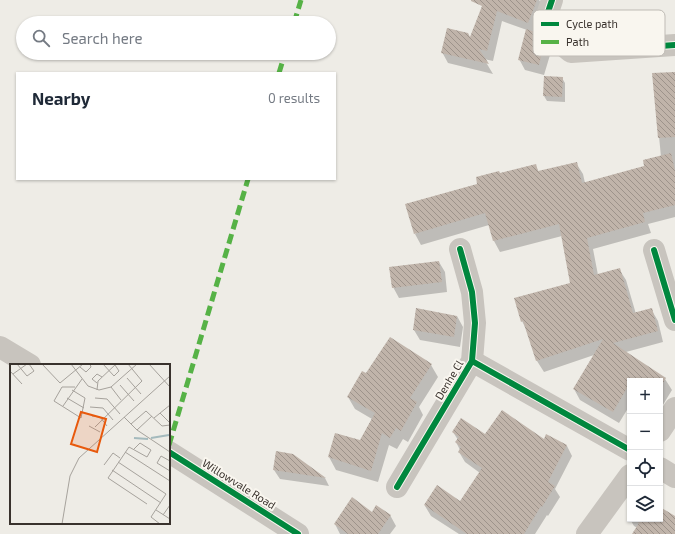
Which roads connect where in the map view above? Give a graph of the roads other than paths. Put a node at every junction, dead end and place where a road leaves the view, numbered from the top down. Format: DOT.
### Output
graph roads {
  1 [pos="552,0"];
  2 [pos="549,10"];
  3 [pos="675,45"];
  4 [pos="665,46"];
  5 [pos="460,249"];
  6 [pos="654,250"];
  7 [pos="675,320"];
  8 [pos="0,347"];
  9 [pos="472,361"];
  10 [pos="28,364"];
  11 [pos="675,408"];
  12 [pos="663,426"];
  13 [pos="627,448"];
  14 [pos="170,453"];
  15 [pos="663,470"];
  16 [pos="675,477"];
  17 [pos="627,479"];
  18 [pos="397,487"];
  19 [pos="298,534"];
  20 [pos="587,534"];
  1 -- 2 [label="street"];
  3 -- 4 [label="street"];
  5 -- 9 [label="street, Denhe Cl"];
  6 -- 7 [label="street"];
  8 -- 10 [label="street"];
  9 -- 13 [label="street"];
  9 -- 18 [label="street, Denhe Cl"];
  11 -- 12 [label="street"];
  14 -- 19 [label="street, Willowvale Road"];
  15 -- 16 [label="street"];
  17 -- 20 [label="street"];
}
